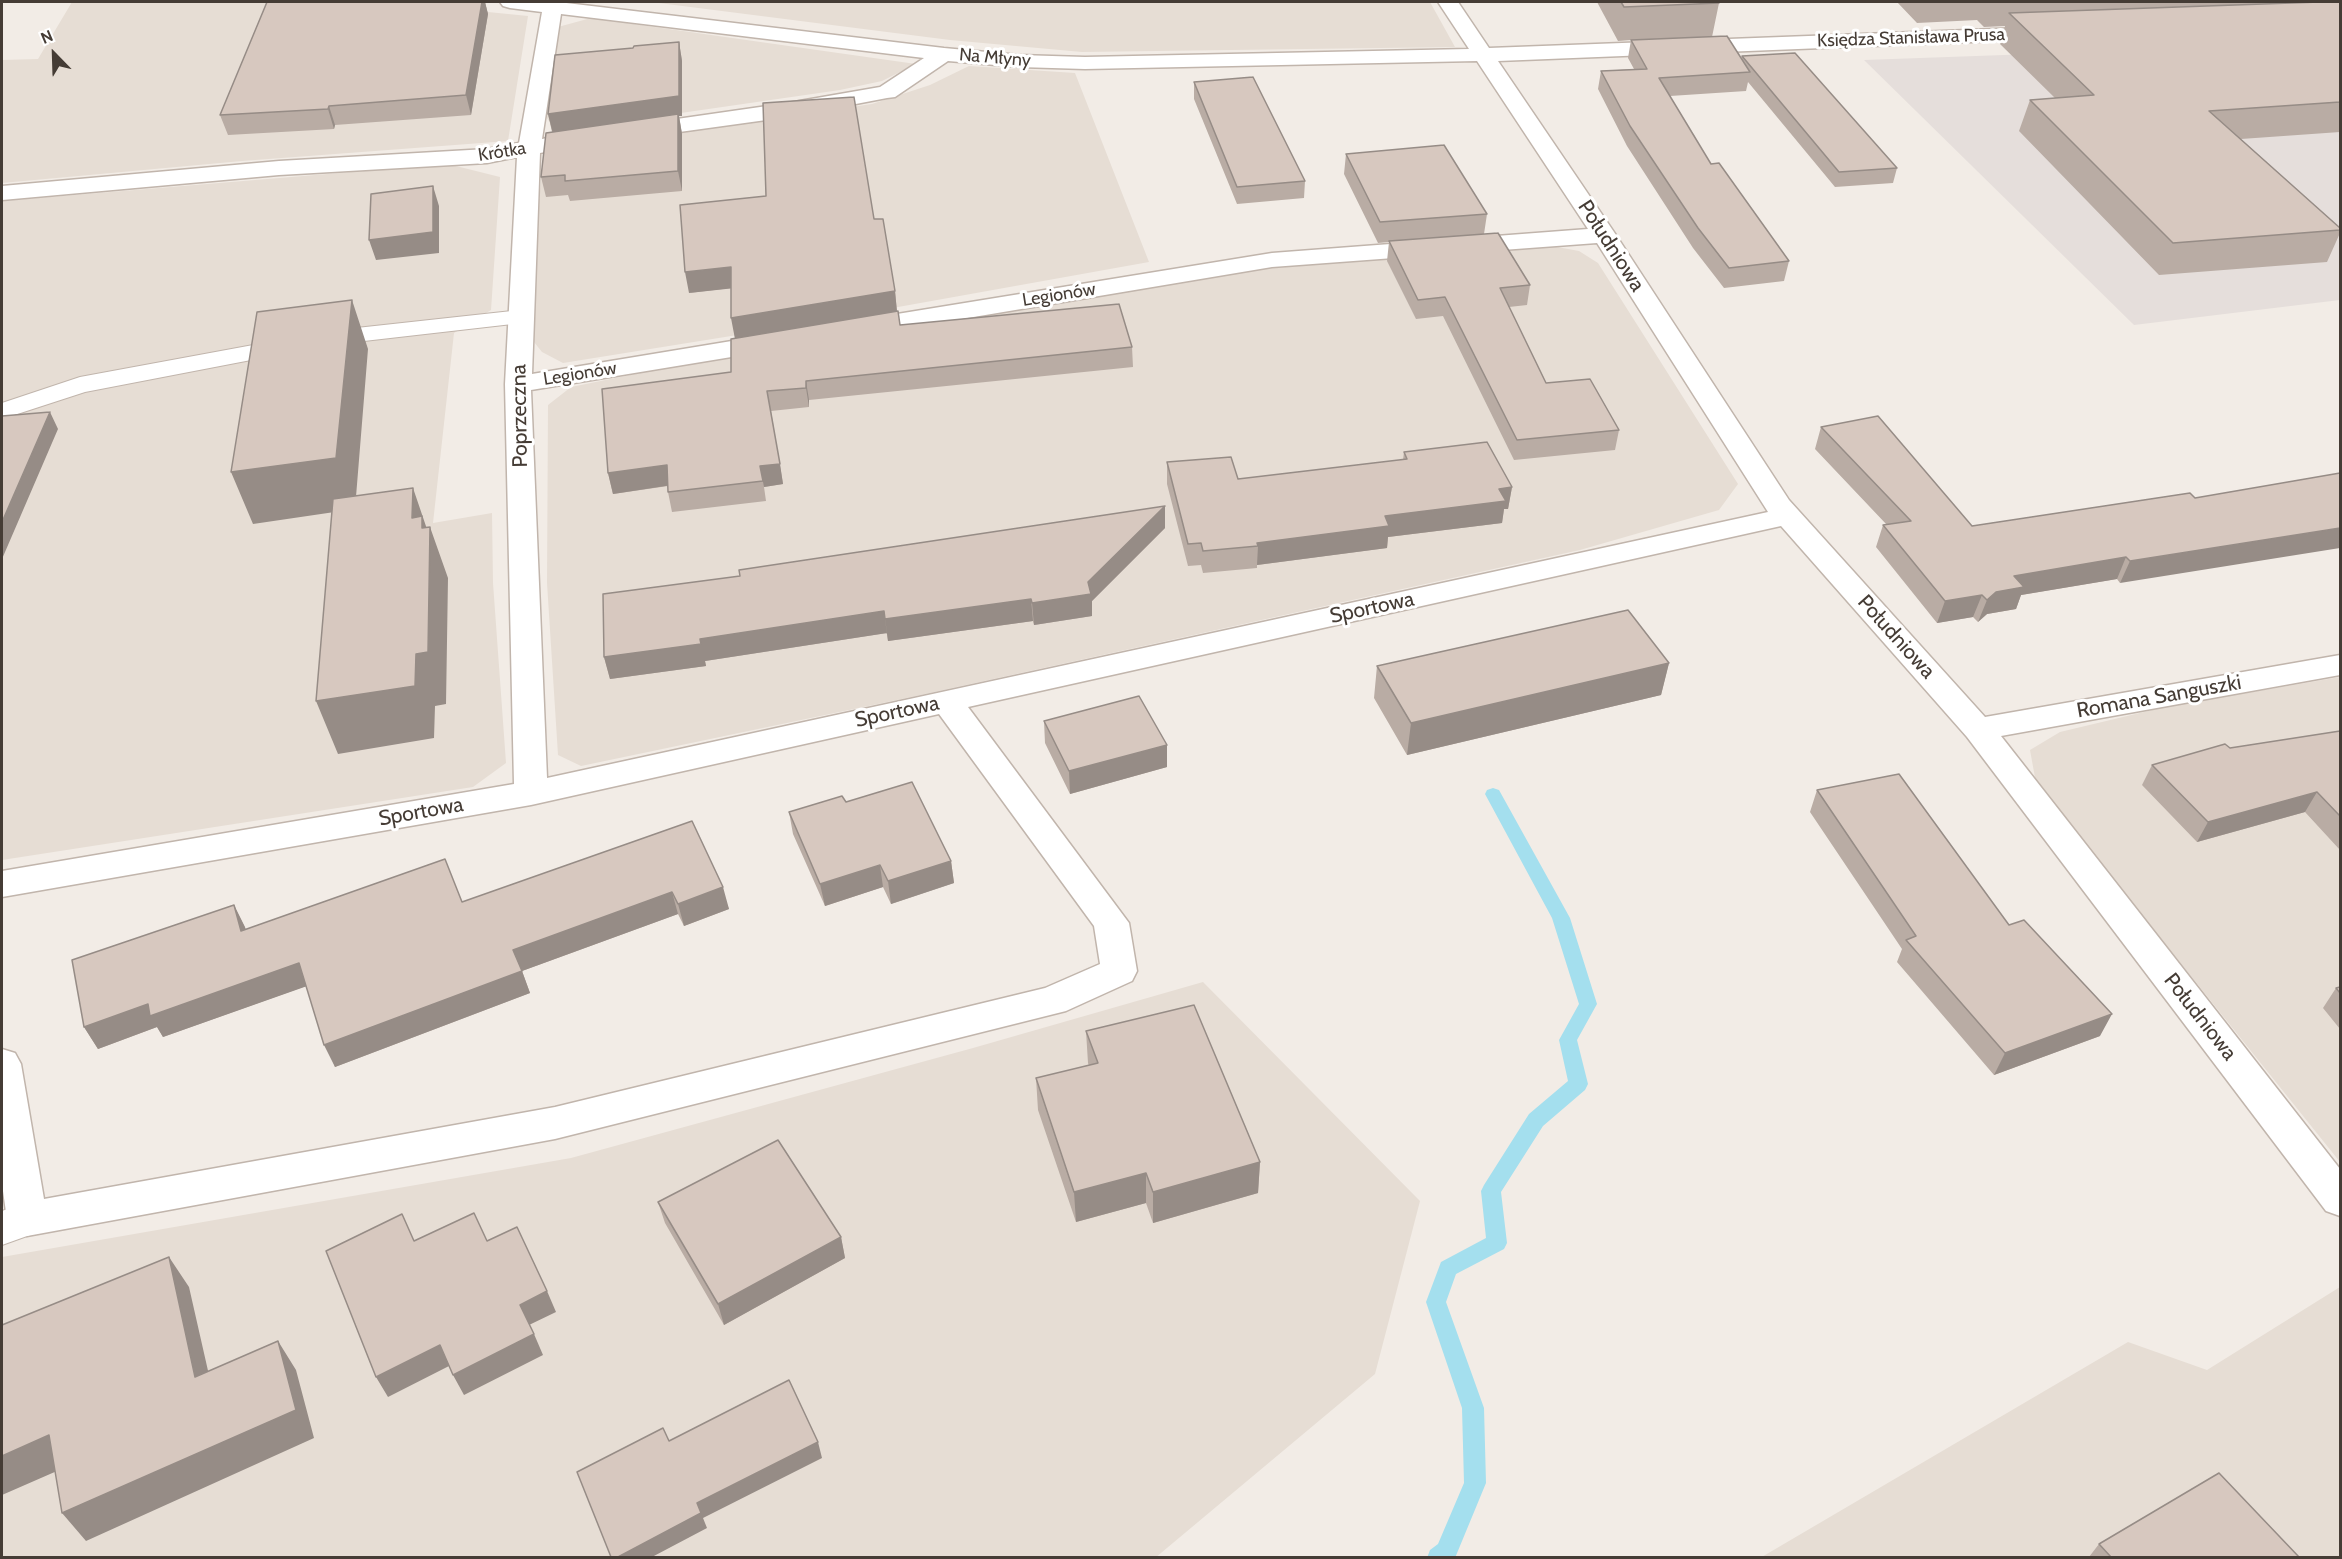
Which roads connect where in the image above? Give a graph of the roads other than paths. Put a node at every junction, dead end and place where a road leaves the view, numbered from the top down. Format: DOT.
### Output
graph roads {
  1 [pos="510,2"];
  2 [pos="1448,2"];
  3 [pos="555,7"];
  4 [pos="2066,32"];
  5 [pos="944,54"];
  6 [pos="1482,55"];
  7 [pos="530,148"];
  8 [pos="46,190"];
  9 [pos="2,193"];
  10 [pos="2,214"];
  11 [pos="1604,235"];
  12 [pos="521,317"];
  13 [pos="837,331"];
  14 [pos="801,337"];
  15 [pos="518,384"];
  16 [pos="2,411"];
  17 [pos="1788,516"];
  18 [pos="2340,665"];
  19 [pos="946,702"];
  20 [pos="1978,729"];
  21 [pos="531,793"];
  22 [pos="2,884"];
  23 [pos="2,1064"];
  24 [pos="2340,1199"];
  25 [pos="14,1224"];
  1 -- 3 [label="street, Na Młyny"];
  2 -- 6 [label="street, Południowa"];
  3 -- 5 [label="street, Na Młyny"];
  3 -- 7 [label="street, Poprzeczna"];
  4 -- 6 [label="street, Księdza Stanisława Prusa"];
  5 -- 6 [label="street, Na Młyny"];
  5 -- 7 [label="street, Krótka"];
  6 -- 11 [label="street, Południowa"];
  7 -- 8 [label="street, Krótka"];
  7 -- 12 [label="street, Poprzeczna"];
  8 -- 9 [label="street, Krótka"];
  8 -- 10 [label="street"];
  11 -- 13 [label="street, Legionów"];
  11 -- 17 [label="street, Południowa"];
  12 -- 15 [label="street, Poprzeczna"];
  12 -- 16 [label="lane"];
  14 -- 15 [label="street, Legionów"];
  15 -- 21 [label="street, Poprzeczna"];
  17 -- 19 [label="street, Sportowa"];
  17 -- 20 [label="street, Południowa"];
  18 -- 20 [label="street, Romana Sanguszki"];
  19 -- 21 [label="street, Sportowa"];
  19 -- 25 [label="street"];
  20 -- 24 [label="street, Południowa"];
  21 -- 22 [label="street, Sportowa"];
  23 -- 25 [label="street"];
}
